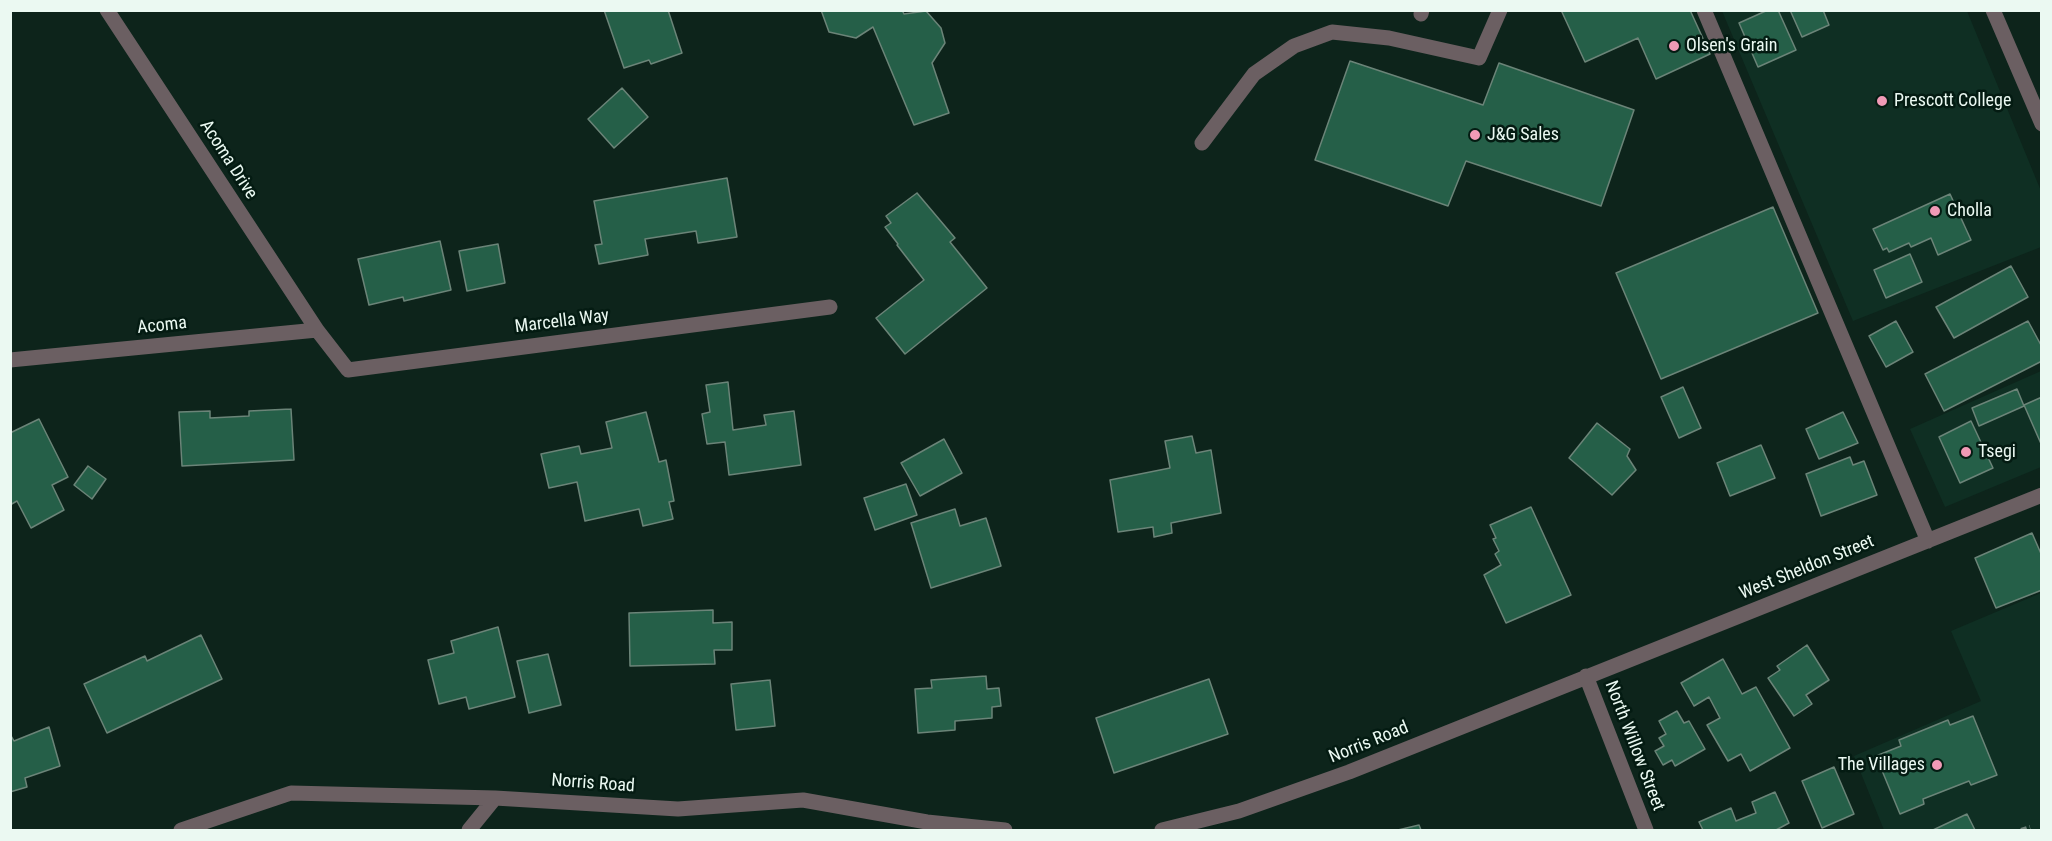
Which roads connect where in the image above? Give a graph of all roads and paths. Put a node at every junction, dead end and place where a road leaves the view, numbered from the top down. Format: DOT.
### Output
graph roads {
  1 [pos="107,10"];
  2 [pos="1500,10"];
  3 [pos="1704,10"];
  4 [pos="1993,10"];
  5 [pos="2036,95"];
  6 [pos="2042,124"];
  7 [pos="1202,143"];
  8 [pos="830,307"];
  9 [pos="317,330"];
  10 [pos="10,360"];
  11 [pos="2042,495"];
  12 [pos="1929,541"];
  13 [pos="1586,676"];
  14 [pos="495,798"];
  15 [pos="927,826"];
  16 [pos="2030,827"];
  17 [pos="182,831"];
  18 [pos="469,831"];
  19 [pos="1005,831"];
  20 [pos="1162,831"];
  21 [pos="1646,831"];
  22 [pos="2021,831"];
  1 -- 9 [label="street, Acoma Drive"];
  2 -- 7 [label="street"];
  3 -- 12 [label="street"];
  4 -- 5 [label="street"];
  5 -- 6 [label="street"];
  8 -- 9 [label="street, Marcella Way"];
  9 -- 10 [label="street, Acoma"];
  11 -- 12 [label="street, West Sheldon Street"];
  12 -- 13 [label="street, West Sheldon Street"];
  13 -- 20 [label="street, Norris Road"];
  13 -- 21 [label="street, North Willow Street"];
  14 -- 15 [label="street, Norris Road"];
  14 -- 17 [label="street, Norris Road"];
  14 -- 18 [label="street"];
  15 -- 19 [label="street, Norris Road"];
  16 -- 22 [label="path"];
}
